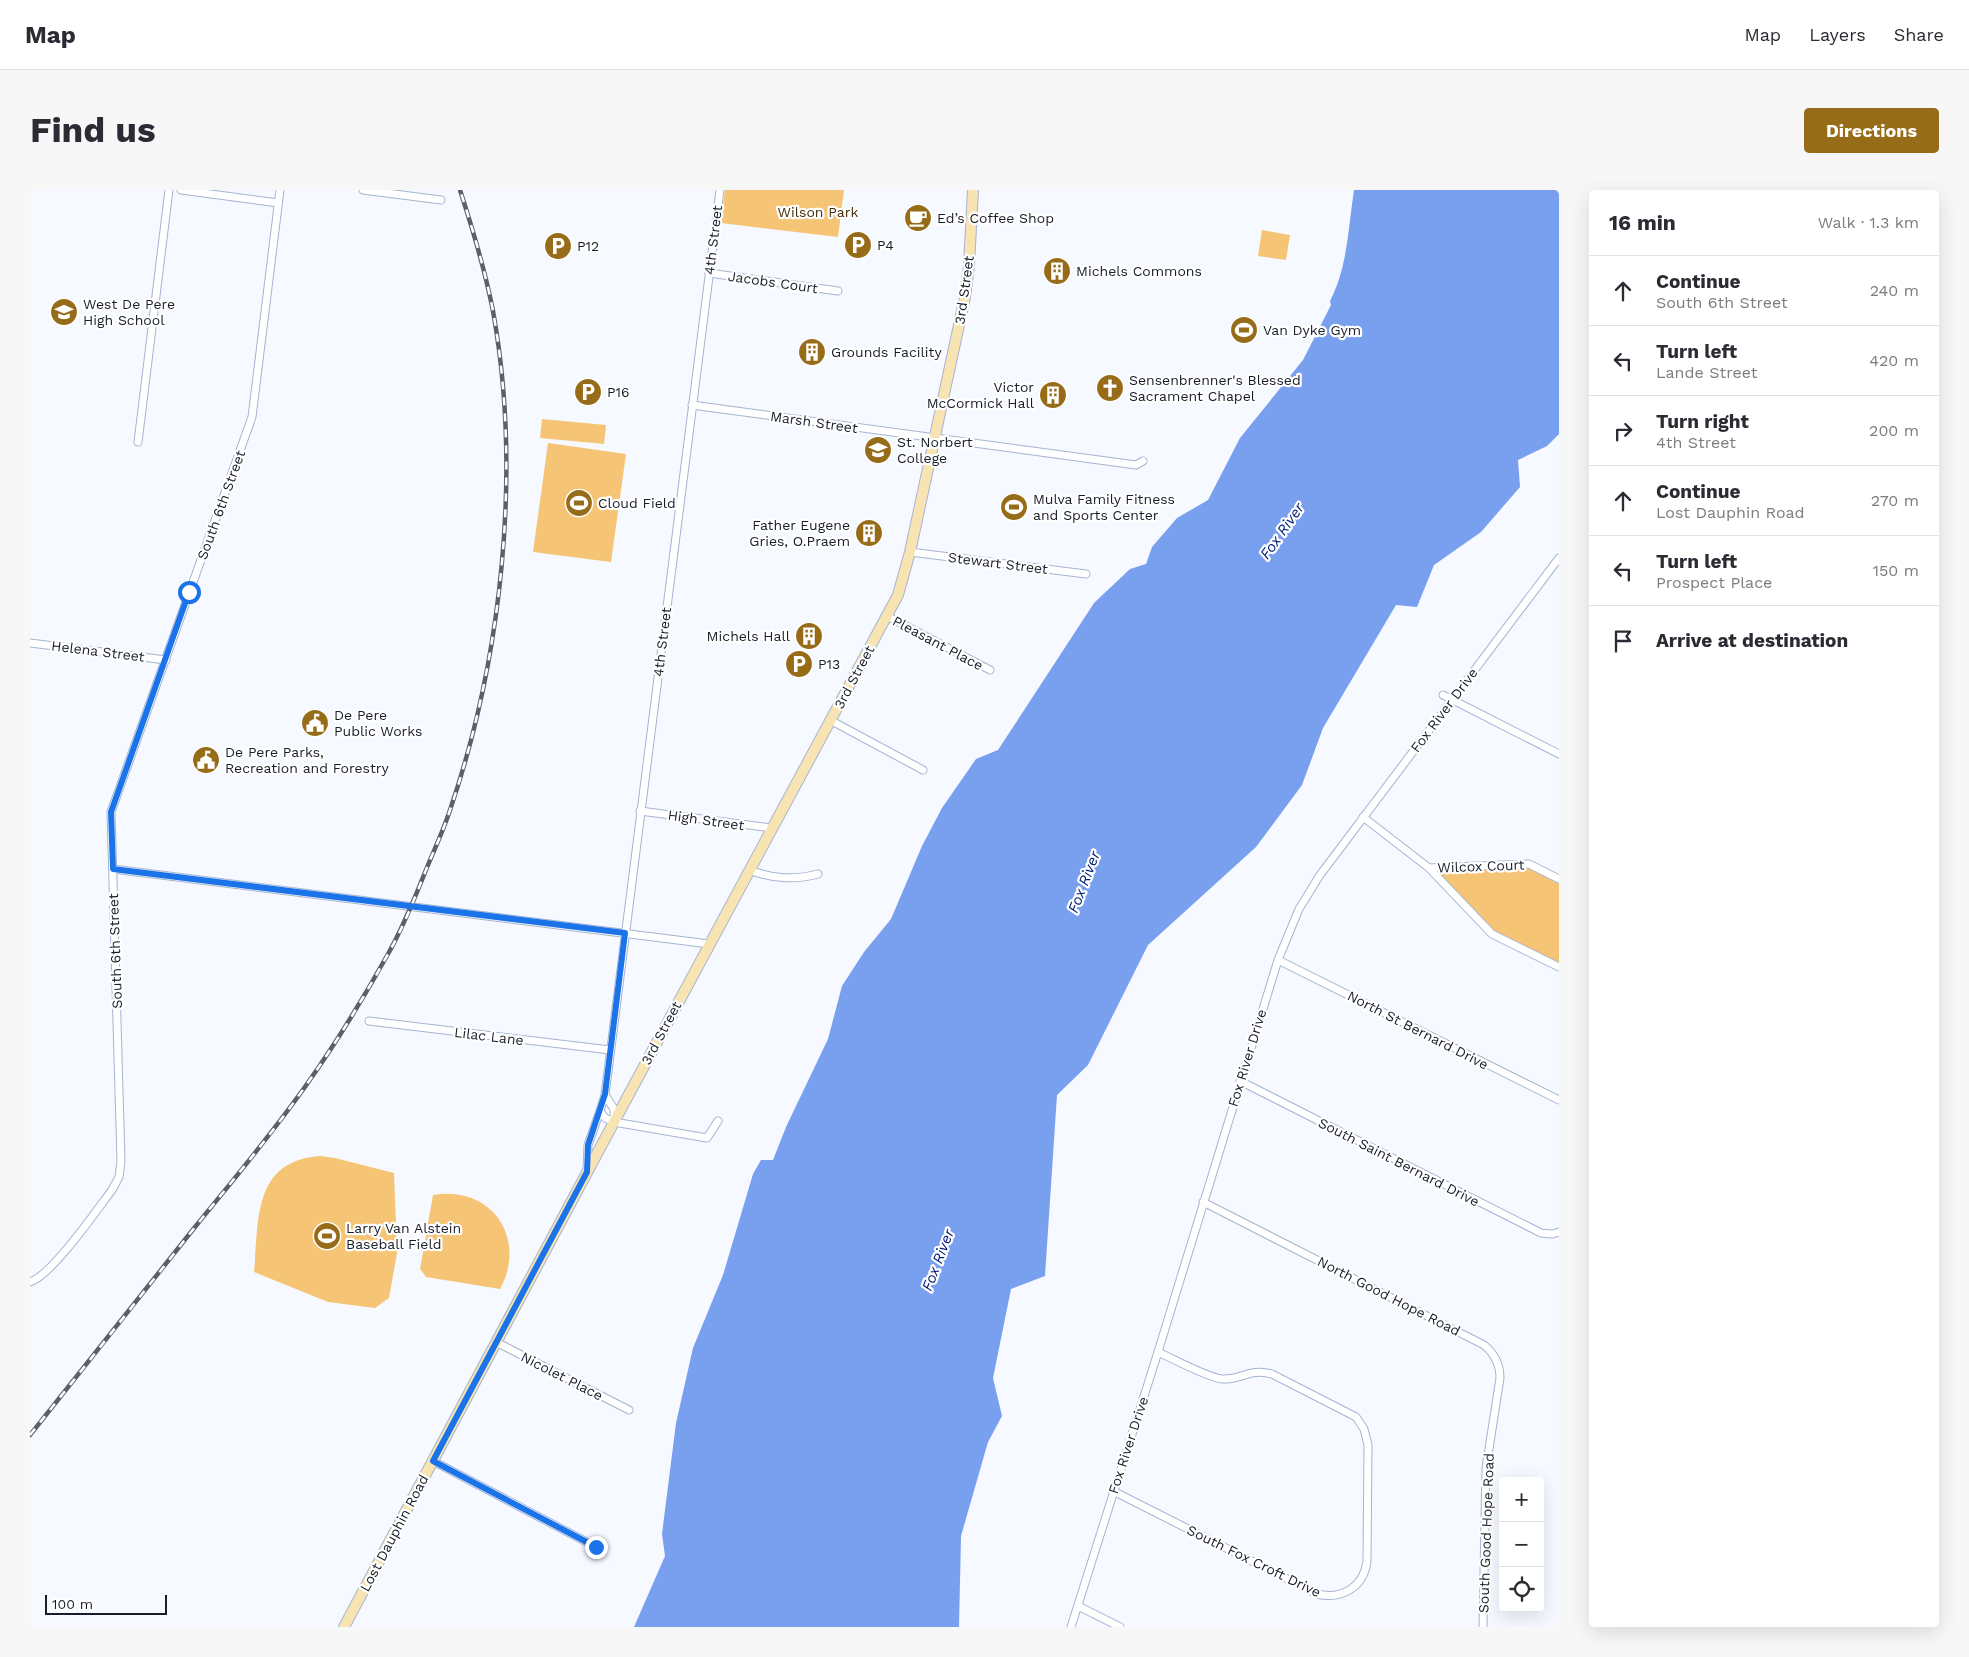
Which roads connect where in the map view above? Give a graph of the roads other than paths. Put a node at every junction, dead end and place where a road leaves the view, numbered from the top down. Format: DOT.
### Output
graph roads {
  1 [pos="169,190"];
  2 [pos="181,190"];
  3 [pos="280,190"];
  4 [pos="363,190"];
  5 [pos="720,190"];
  6 [pos="973,190"];
  7 [pos="441,200"];
  8 [pos="278,203"];
  9 [pos="709,273"];
  10 [pos="838,291"];
  11 [pos="692,405"];
  12 [pos="935,438"];
  13 [pos="138,442"];
  14 [pos="1143,462"];
  15 [pos="910,552"];
  16 [pos="1559,558"];
  17 [pos="1086,574"];
  18 [pos="887,616"];
  19 [pos="30,643"];
  20 [pos="166,660"];
  21 [pos="990,670"];
  22 [pos="1443,695"];
  23 [pos="1452,700"];
  24 [pos="830,720"];
  25 [pos="1559,754"];
  26 [pos="923,770"];
  27 [pos="640,811"];
  28 [pos="1363,817"];
  29 [pos="772,828"];
  30 [pos="1429,868"];
  31 [pos="113,869"];
  32 [pos="750,870"];
  33 [pos="818,874"];
  34 [pos="1559,879"];
  35 [pos="625,933"];
  36 [pos="709,944"];
  37 [pos="1278,960"];
  38 [pos="1559,967"];
  39 [pos="369,1021"];
  40 [pos="610,1050"];
  41 [pos="1240,1082"];
  42 [pos="605,1094"];
  43 [pos="1559,1100"];
  44 [pos="600,1110"];
  45 [pos="718,1121"];
  46 [pos="614,1122"];
  47 [pos="587,1172"];
  48 [pos="1203,1202"];
  49 [pos="1559,1232"];
  50 [pos="30,1282"];
  51 [pos="496,1342"];
  52 [pos="1158,1352"];
  53 [pos="629,1410"];
  54 [pos="1489,1440"];
  55 [pos="433,1461"];
  56 [pos="1113,1490"];
  57 [pos="596,1547"];
  58 [pos="1078,1606"];
  59 [pos="344,1627"];
  60 [pos="1071,1627"];
  61 [pos="1120,1627"];
  62 [pos="1483,1627"];
  1 -- 13 [label="street"];
  2 -- 8 [label="street"];
  3 -- 8 [label="street, South 6th Street"];
  4 -- 7 [label="street"];
  5 -- 9 [label="street, 4th Street"];
  6 -- 12 [label="main road, 3rd Street"];
  8 -- 20 [label="street, South 6th Street"];
  9 -- 10 [label="street, Jacobs Court"];
  9 -- 11 [label="street, 4th Street"];
  11 -- 12 [label="street, Marsh Street"];
  11 -- 27 [label="street, 4th Street"];
  12 -- 14 [label="street, Marsh Street"];
  12 -- 15 [label="main road, 3rd Street"];
  15 -- 17 [label="street, Stewart Street"];
  15 -- 18 [label="main road, 3rd Street"];
  16 -- 23 [label="street, Fox River Drive"];
  18 -- 21 [label="street, Pleasant Place"];
  18 -- 24 [label="main road, 3rd Street"];
  19 -- 20 [label="street, Helena Street"];
  20 -- 31 [label="street, South 6th Street"];
  22 -- 23 [label="street"];
  23 -- 25 [label="street"];
  23 -- 28 [label="street, Fox River Drive"];
  24 -- 26 [label="street"];
  24 -- 29 [label="main road, 3rd Street"];
  27 -- 29 [label="street, High Street"];
  27 -- 35 [label="street, 4th Street"];
  28 -- 30 [label="street, Wilcox Court"];
  28 -- 37 [label="street, Fox River Drive"];
  29 -- 32 [label="main road, 3rd Street"];
  30 -- 34 [label="street, Wilcox Court"];
  30 -- 38 [label="street, Wilcox Court"];
  31 -- 35 [label="street"];
  31 -- 50 [label="street, South 6th Street"];
  32 -- 33 [label="street"];
  32 -- 36 [label="main road, 3rd Street"];
  35 -- 36 [label="street"];
  35 -- 40 [label="street, 4th Street"];
  36 -- 46 [label="main road, 3rd Street"];
  37 -- 41 [label="street, Fox River Drive"];
  37 -- 43 [label="street, North St Bernard Drive"];
  39 -- 40 [label="street, Lilac Lane"];
  40 -- 42 [label="street, 4th Street"];
  41 -- 48 [label="street, Fox River Drive"];
  41 -- 49 [label="street, South Saint Bernard Drive"];
  42 -- 44 [label="street, 4th Street"];
  42 -- 46 [label="street, 4th Street"];
  44 -- 46 [label="street"];
  44 -- 47 [label="street, 4th Street"];
  45 -- 46 [label="street"];
  46 -- 47 [label="main road, Lost Dauphin Road"];
  47 -- 51 [label="main road, Lost Dauphin Road"];
  48 -- 52 [label="street, Fox River Drive"];
  48 -- 54 [label="street, North Good Hope Road"];
  51 -- 53 [label="street, Nicolet Place"];
  51 -- 55 [label="main road, Lost Dauphin Road"];
  52 -- 56 [label="street, Fox River Drive"];
  52 -- 56 [label="street, South Fox Croft Drive"];
  54 -- 62 [label="street, South Good Hope Road"];
  55 -- 57 [label="street"];
  55 -- 59 [label="main road, Lost Dauphin Road"];
  56 -- 58 [label="street, Fox River Drive"];
  58 -- 60 [label="street, Fox River Drive"];
  58 -- 61 [label="street"];
}
